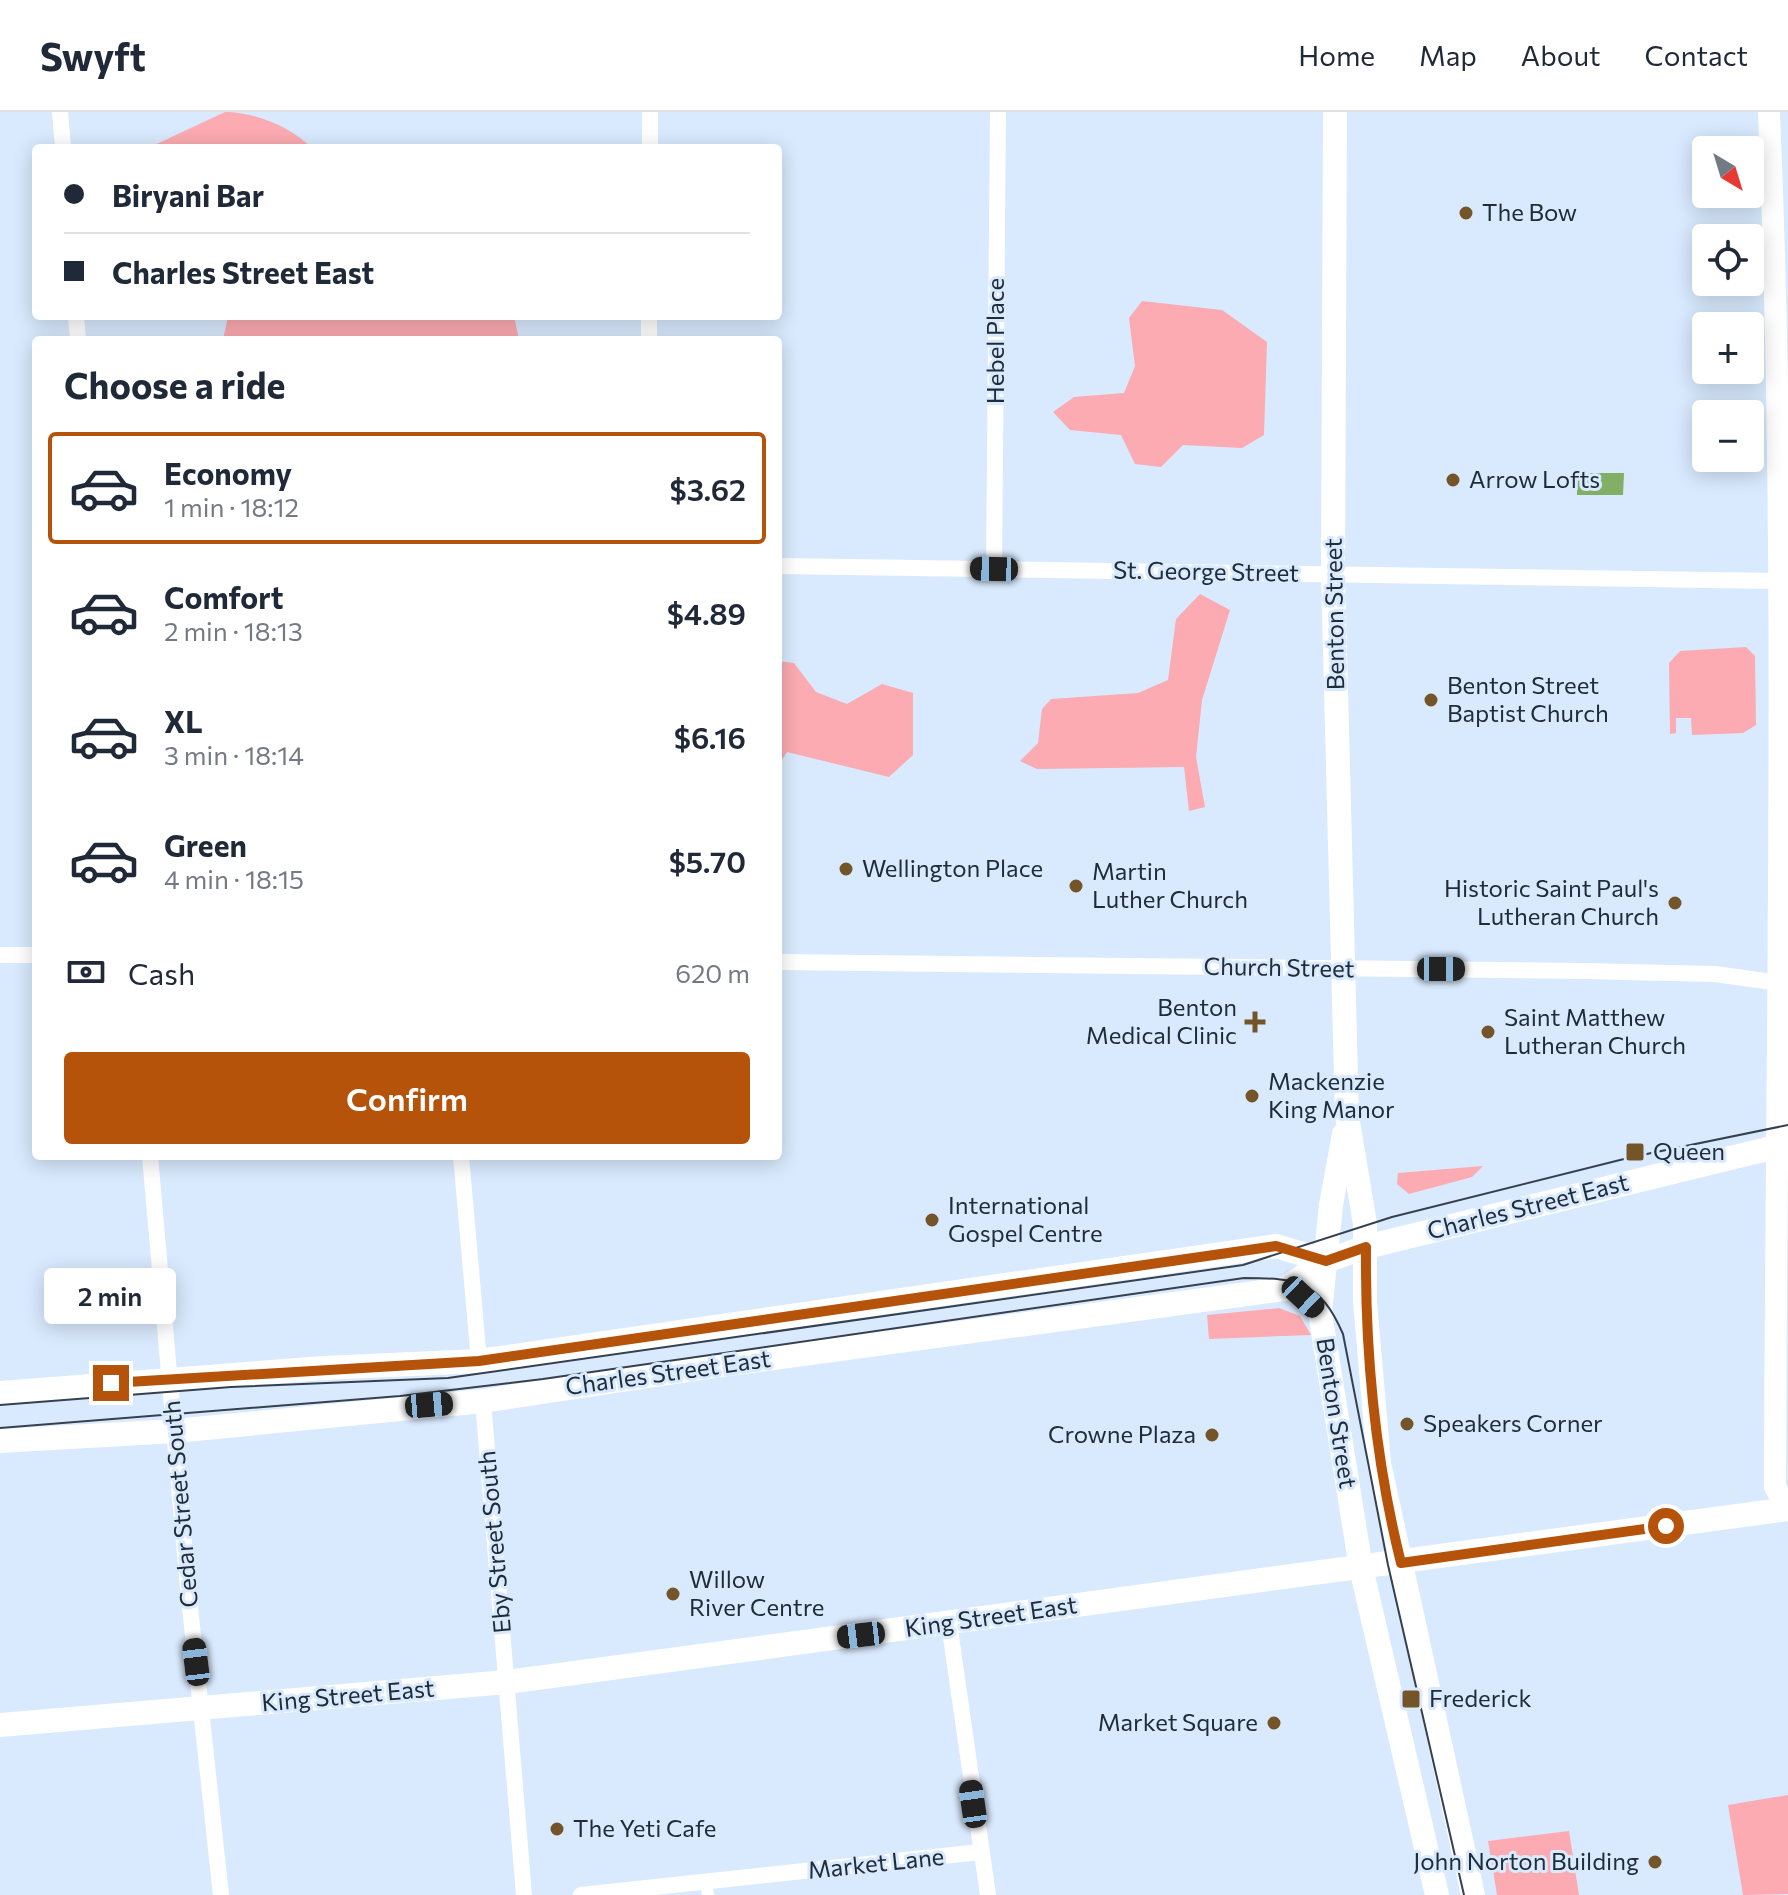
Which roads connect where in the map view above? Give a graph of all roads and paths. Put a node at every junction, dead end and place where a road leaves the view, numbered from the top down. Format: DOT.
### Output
graph roads {
  1 [pos="60,112"];
  2 [pos="650,112"];
  3 [pos="998,112"];
  4 [pos="1335,112"];
  5 [pos="1769,112"];
  6 [pos="63,144"];
  7 [pos="650,144"];
  8 [pos="782,566"];
  9 [pos="994,569"];
  10 [pos="1333,573"];
  11 [pos="1778,581"];
  12 [pos="1784,744"];
  13 [pos="0,955"];
  14 [pos="32,955"];
  15 [pos="782,962"];
  16 [pos="1345,968"];
  17 [pos="1780,983"];
  18 [pos="1347,1116"];
  19 [pos="1782,1144"];
  20 [pos="150,1160"];
  21 [pos="461,1160"];
  22 [pos="1366,1247"];
  23 [pos="1326,1261"];
  24 [pos="1284,1289"];
  25 [pos="1320,1313"];
  26 [pos="479,1361"];
  27 [pos="170,1378"];
  28 [pos="0,1393"];
  29 [pos="483,1401"];
  30 [pos="175,1431"];
  31 [pos="0,1441"];
  32 [pos="1788,1509"];
  33 [pos="1401,1563"];
  34 [pos="1361,1568"];
  35 [pos="949,1623"];
  36 [pos="507,1682"];
  37 [pos="203,1708"];
  38 [pos="0,1725"];
  39 [pos="980,1852"];
  40 [pos="707,1888"];
  41 [pos="221,1895"];
  42 [pos="524,1895"];
  43 [pos="581,1895"];
  44 [pos="988,1895"];
  45 [pos="1437,1895"];
  46 [pos="1473,1895"];
  1 -- 6 [label="street"];
  2 -- 7 [label="street"];
  3 -- 9 [label="street, Hebel Place"];
  4 -- 10 [label="main road, Benton Street"];
  5 -- 11 [label="street"];
  8 -- 9 [label="street, St. George Street"];
  9 -- 10 [label="street, St. George Street"];
  10 -- 11 [label="street, St. George Street"];
  10 -- 16 [label="main road, Benton Street"];
  11 -- 12 [label="street"];
  12 -- 17 [label="street"];
  13 -- 14 [label="street"];
  15 -- 16 [label="street, Church Street"];
  16 -- 17 [label="street, Church Street"];
  16 -- 18 [label="main road, Benton Street"];
  17 -- 19 [label="street"];
  18 -- 22 [label="main road, Benton Street"];
  18 -- 23 [label="main road, Benton Street"];
  19 -- 22 [label="main road, Charles Street East"];
  19 -- 32 [label="street"];
  20 -- 27 [label="street, Cedar Street South"];
  21 -- 26 [label="street"];
  22 -- 23 [label="main road, Charles Street East"];
  22 -- 33 [label="main road, Benton Street"];
  23 -- 24 [label="main road, Charles Street East"];
  23 -- 25 [label="main road, Benton Street"];
  23 -- 26 [label="main road, Charles Street East"];
  24 -- 25 [label="main road"];
  24 -- 29 [label="main road, Charles Street East"];
  25 -- 34 [label="main road, Benton Street"];
  26 -- 27 [label="main road, Charles Street East"];
  27 -- 28 [label="main road, Charles Street East"];
  27 -- 30 [label="street, Cedar Street South"];
  29 -- 30 [label="main road, Charles Street East"];
  29 -- 36 [label="street, Eby Street South"];
  30 -- 31 [label="main road, Charles Street East"];
  30 -- 37 [label="street, Cedar Street South"];
  32 -- 33 [label="main road, King Street East"];
  33 -- 34 [label="main road, King Street East"];
  33 -- 46 [label="main road, Benton Street"];
  34 -- 35 [label="main road, King Street East"];
  34 -- 45 [label="main road, Benton Street"];
  35 -- 36 [label="main road, King Street East"];
  35 -- 39 [label="street"];
  36 -- 37 [label="main road, King Street East"];
  36 -- 42 [label="street, Eby Street South"];
  37 -- 38 [label="main road, King Street East"];
  37 -- 41 [label="street, Cedar Street South"];
  39 -- 40 [label="street, Market Lane"];
  39 -- 44 [label="street"];
  40 -- 43 [label="street, Market Lane"];
}
